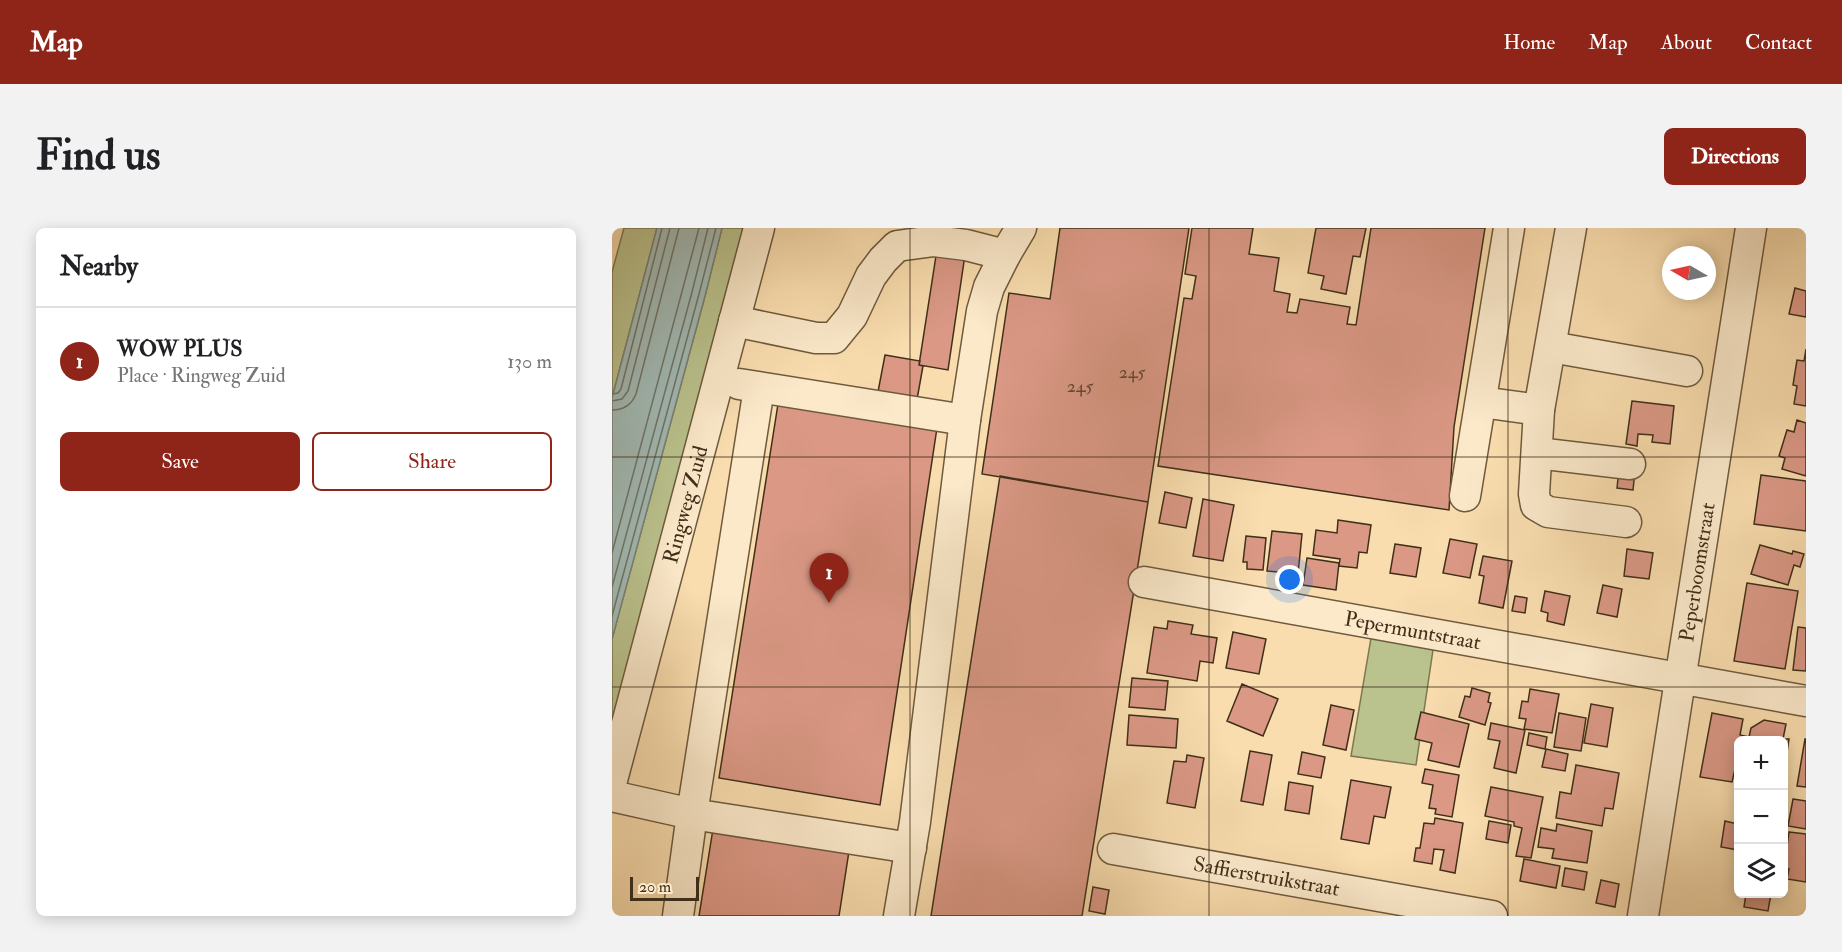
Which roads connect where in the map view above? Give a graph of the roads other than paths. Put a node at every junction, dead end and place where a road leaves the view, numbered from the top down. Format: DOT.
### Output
graph roads {
  1 [pos="759,228"];
  2 [pos="1021,228"];
  3 [pos="1509,228"];
  4 [pos="1571,228"];
  5 [pos="1751,228"];
  6 [pos="1005,255"];
  7 [pos="734,321"];
  8 [pos="1551,346"];
  9 [pos="1687,371"];
  10 [pos="718,380"];
  11 [pos="759,388"];
  12 [pos="1481,402"];
  13 [pos="1539,411"];
  14 [pos="964,420"];
  15 [pos="1537,453"];
  16 [pos="1629,464"];
  17 [pos="1465,496"];
  18 [pos="1626,522"];
  19 [pos="1144,582"];
  20 [pos="1682,677"];
  21 [pos="1806,700"];
  22 [pos="612,780"];
  23 [pos="612,796"];
  24 [pos="692,814"];
  25 [pos="911,848"];
  26 [pos="1113,849"];
  27 [pos="678,916"];
  28 [pos="899,916"];
  29 [pos="1492,916"];
  30 [pos="1643,916"];
  1 -- 7 [label="street, Ringweg Zuid"];
  2 -- 6 [label="street"];
  3 -- 12 [label="street"];
  4 -- 8 [label="street"];
  5 -- 20 [label="street, Peperboomstraat"];
  6 -- 7 [label="street"];
  6 -- 14 [label="street"];
  7 -- 10 [label="street, Ringweg Zuid"];
  8 -- 9 [label="street"];
  8 -- 13 [label="street"];
  10 -- 11 [label="street"];
  10 -- 22 [label="street, Ringweg Zuid"];
  11 -- 14 [label="street"];
  11 -- 24 [label="street"];
  12 -- 13 [label="street"];
  12 -- 17 [label="street"];
  13 -- 15 [label="street"];
  14 -- 25 [label="street"];
  15 -- 16 [label="street"];
  15 -- 18 [label="street"];
  19 -- 20 [label="street, Pepermuntstraat"];
  20 -- 21 [label="street, Pepermuntstraat"];
  20 -- 30 [label="street, Peperboomstraat"];
  23 -- 24 [label="street"];
  24 -- 25 [label="street"];
  24 -- 27 [label="street"];
  25 -- 28 [label="street"];
  26 -- 29 [label="street, Saffierstruikstraat"];
}
